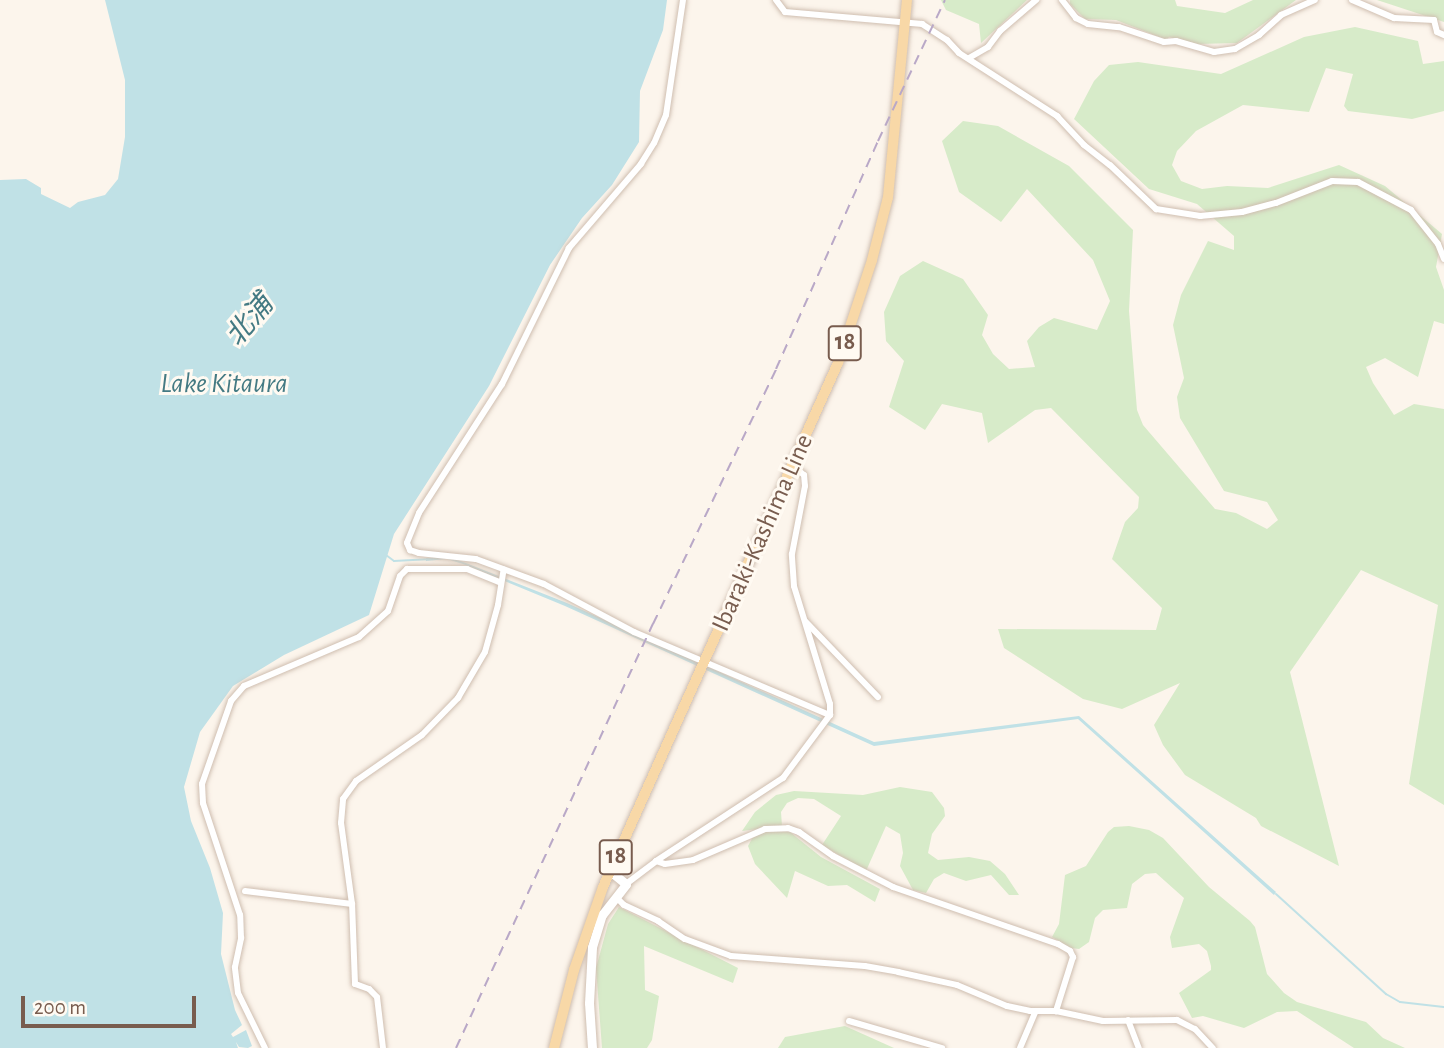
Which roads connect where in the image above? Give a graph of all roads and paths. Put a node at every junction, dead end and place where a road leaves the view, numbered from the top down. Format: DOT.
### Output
graph roads {
  1 [pos="683,0"];
  2 [pos="776,0"];
  3 [pos="907,0"];
  4 [pos="1036,0"];
  5 [pos="1062,0"];
  6 [pos="1315,0"];
  7 [pos="1352,0"];
  8 [pos="907,22"];
  9 [pos="1444,35"];
  10 [pos="969,58"];
  11 [pos="1444,259"];
  12 [pos="794,467"];
  13 [pos="503,569"];
  14 [pos="499,582"];
  15 [pos="804,621"];
  16 [pos="702,667"];
  17 [pos="878,697"];
  18 [pos="827,720"];
  19 [pos="656,861"];
  20 [pos="610,871"];
  21 [pos="626,884"];
  22 [pos="245,891"];
  23 [pos="616,897"];
  24 [pos="352,904"];
  25 [pos="574,970"];
  26 [pos="590,972"];
  27 [pos="1030,1011"];
  28 [pos="1056,1011"];
  29 [pos="1128,1020"];
  30 [pos="849,1021"];
  31 [pos="265,1048"];
  32 [pos="383,1048"];
  33 [pos="554,1048"];
  34 [pos="592,1048"];
  35 [pos="942,1048"];
  36 [pos="1020,1048"];
  37 [pos="1139,1048"];
  38 [pos="1213,1048"];
  1 -- 13 [label="street"];
  2 -- 8 [label="street"];
  3 -- 8 [label="main road, Ibaraki-Kashima Line / 18"];
  4 -- 10 [label="street"];
  5 -- 6 [label="street"];
  7 -- 9 [label="street"];
  8 -- 10 [label="street"];
  8 -- 12 [label="main road, Ibaraki-Kashima Line / 18"];
  10 -- 11 [label="street"];
  12 -- 15 [label="street"];
  12 -- 16 [label="main road, Ibaraki-Kashima Line / 18"];
  13 -- 14 [label="street"];
  13 -- 16 [label="street"];
  14 -- 24 [label="street"];
  14 -- 31 [label="street"];
  15 -- 17 [label="street"];
  15 -- 18 [label="street"];
  16 -- 18 [label="street"];
  16 -- 20 [label="main road, Ibaraki-Kashima Line / 18"];
  18 -- 19 [label="street"];
  19 -- 21 [label="street"];
  19 -- 28 [label="street"];
  20 -- 21 [label="main road"];
  20 -- 25 [label="main road, Ibaraki-Kashima Line / 18"];
  21 -- 23 [label="main road"];
  22 -- 24 [label="street"];
  23 -- 26 [label="main road"];
  23 -- 27 [label="street"];
  24 -- 32 [label="street"];
  25 -- 26 [label="main road"];
  25 -- 33 [label="main road, Ibaraki-Kashima Line / 18"];
  26 -- 34 [label="main road"];
  27 -- 28 [label="street"];
  27 -- 36 [label="street"];
  28 -- 29 [label="street"];
  29 -- 37 [label="street"];
  29 -- 38 [label="street"];
  30 -- 35 [label="street"];
}
